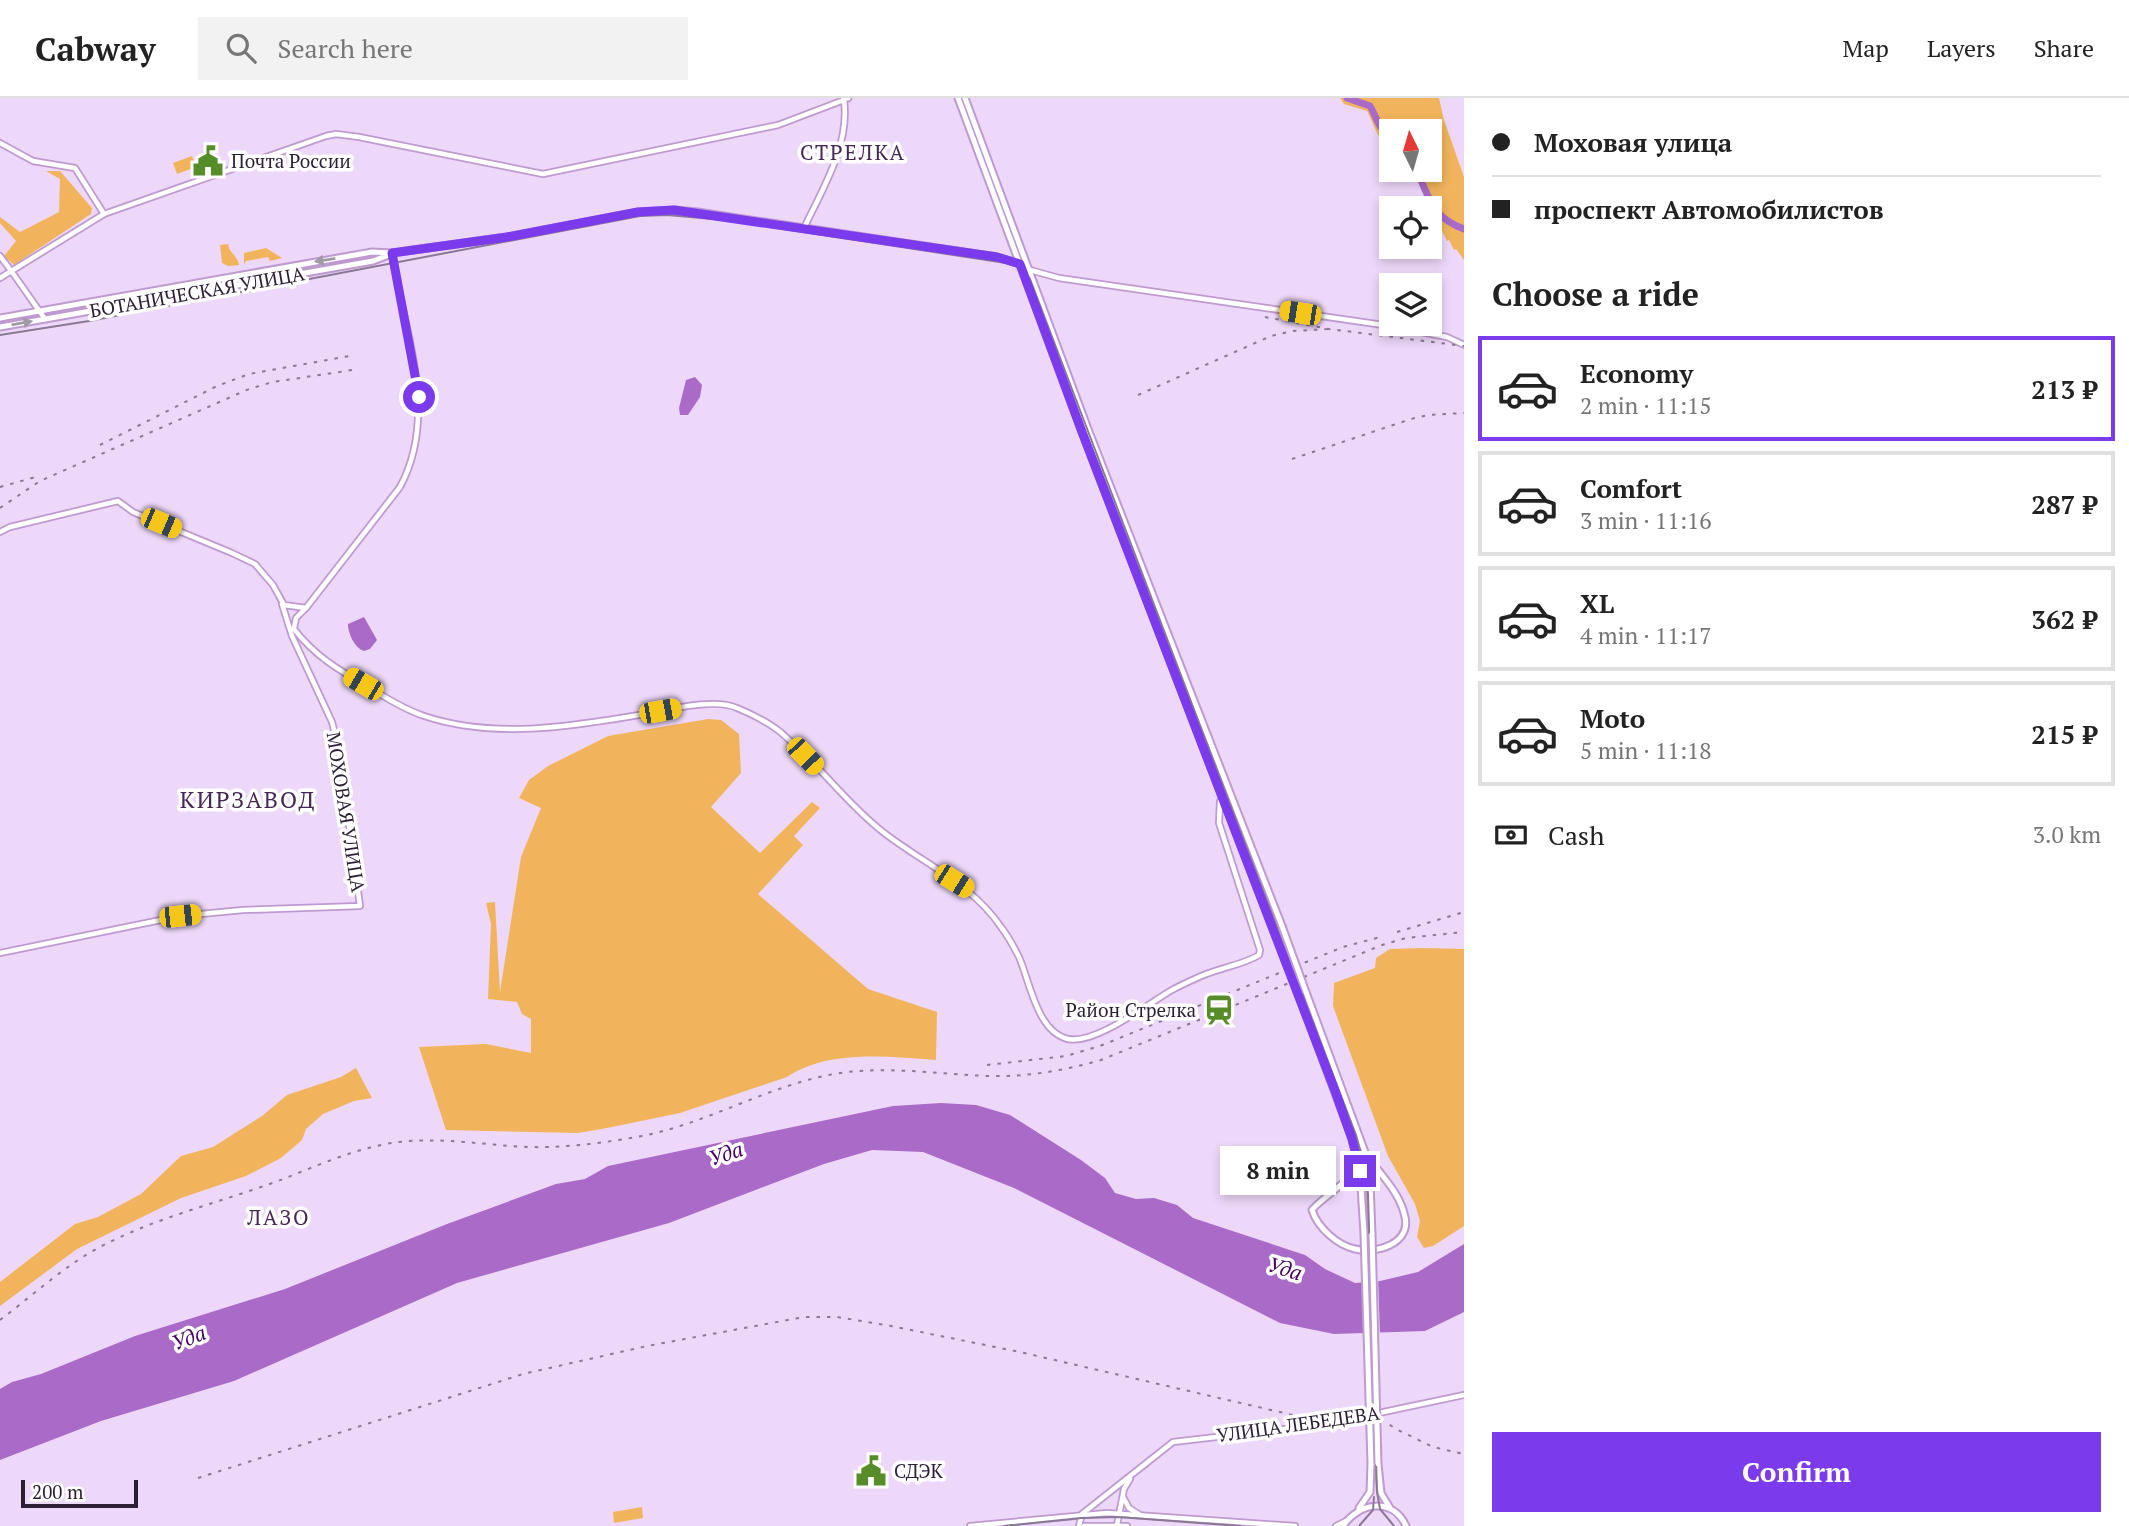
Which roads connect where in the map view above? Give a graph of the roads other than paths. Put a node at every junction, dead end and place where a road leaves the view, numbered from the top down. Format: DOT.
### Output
graph roads {
  1 [pos="958,98"];
  2 [pos="965,98"];
  3 [pos="845,99"];
  4 [pos="0,143"];
  5 [pos="104,214"];
  6 [pos="804,228"];
  7 [pos="392,253"];
  8 [pos="0,256"];
  9 [pos="1020,264"];
  10 [pos="1030,270"];
  11 [pos="12,272"];
  12 [pos="0,278"];
  13 [pos="41,311"];
  14 [pos="0,318"];
  15 [pos="45,319"];
  16 [pos="0,327"];
  17 [pos="1464,345"];
  18 [pos="0,532"];
  19 [pos="282,603"];
  20 [pos="306,608"];
  21 [pos="294,629"];
  22 [pos="292,636"];
  23 [pos="1223,799"];
  24 [pos="0,953"];
  25 [pos="1365,1152"];
  26 [pos="1360,1170"];
  27 [pos="1382,1174"];
  28 [pos="1370,1182"];
  29 [pos="1464,1395"];
  30 [pos="1133,1475"];
  31 [pos="1123,1494"];
  32 [pos="1390,1508"];
  33 [pos="1082,1514"];
  34 [pos="1118,1514"];
  35 [pos="1352,1515"];
  36 [pos="1141,1516"];
  37 [pos="1345,1523"];
  38 [pos="1117,1525"];
  39 [pos="970,1526"];
  40 [pos="1082,1526"];
  41 [pos="1127,1526"];
  42 [pos="1295,1526"];
  43 [pos="1336,1526"];
  44 [pos="1406,1526"];
  1 -- 9 [label="main road"];
  2 -- 10 [label="main road"];
  3 -- 5 [label="street"];
  3 -- 6 [label="street"];
  4 -- 5 [label="street"];
  5 -- 11 [label="street"];
  6 -- 7 [label="main road, БОТАНИЧЕСКАЯ УЛИЦА"];
  6 -- 9 [label="main road, БОТАНИЧЕСКАЯ УЛИЦА"];
  7 -- 13 [label="main road, БОТАНИЧЕСКАЯ УЛИЦА, one-way"];
  7 -- 15 [label="main road, БОТАНИЧЕСКАЯ УЛИЦА"];
  7 -- 20 [label="street"];
  8 -- 11 [label="street"];
  9 -- 10 [label="main road, БОТАНИЧЕСКАЯ УЛИЦА"];
  9 -- 23 [label="main road"];
  10 -- 17 [label="street"];
  10 -- 25 [label="main road, bridge"];
  11 -- 12 [label="street"];
  11 -- 13 [label="street"];
  13 -- 14 [label="main road, БОТАНИЧЕСКАЯ УЛИЦА"];
  13 -- 15 [label="street"];
  16 -- 15 [label="main road, БОТАНИЧЕСКАЯ УЛИЦА, one-way"];
  18 -- 19 [label="street, МОХОВАЯ УЛИЦА"];
  19 -- 20 [label="street"];
  19 -- 22 [label="street, МОХОВАЯ УЛИЦА"];
  20 -- 21 [label="street"];
  21 -- 22 [label="street"];
  21 -- 23 [label="street"];
  22 -- 24 [label="street, МОХОВАЯ УЛИЦА"];
  23 -- 26 [label="main road, bridge"];
  25 -- 27 [label="main road"];
  25 -- 28 [label="main road"];
  26 -- 27 [label="main road"];
  26 -- 35 [label="main road, bridge"];
  27 -- 28 [label="main road"];
  28 -- 32 [label="main road, bridge"];
  29 -- 30 [label="street, УЛИЦА ЛЕБЕДЕВА"];
  30 -- 31 [label="street"];
  30 -- 33 [label="street"];
  31 -- 34 [label="street"];
  31 -- 36 [label="street"];
  32 -- 35 [label="main road"];
  32 -- 44 [label="main road"];
  33 -- 34 [label="street"];
  33 -- 39 [label="street"];
  33 -- 40 [label="street"];
  34 -- 36 [label="street"];
  34 -- 38 [label="street"];
  35 -- 37 [label="main road"];
  36 -- 42 [label="street"];
  37 -- 43 [label="street"];
  38 -- 40 [label="street"];
  38 -- 41 [label="street"];
}
